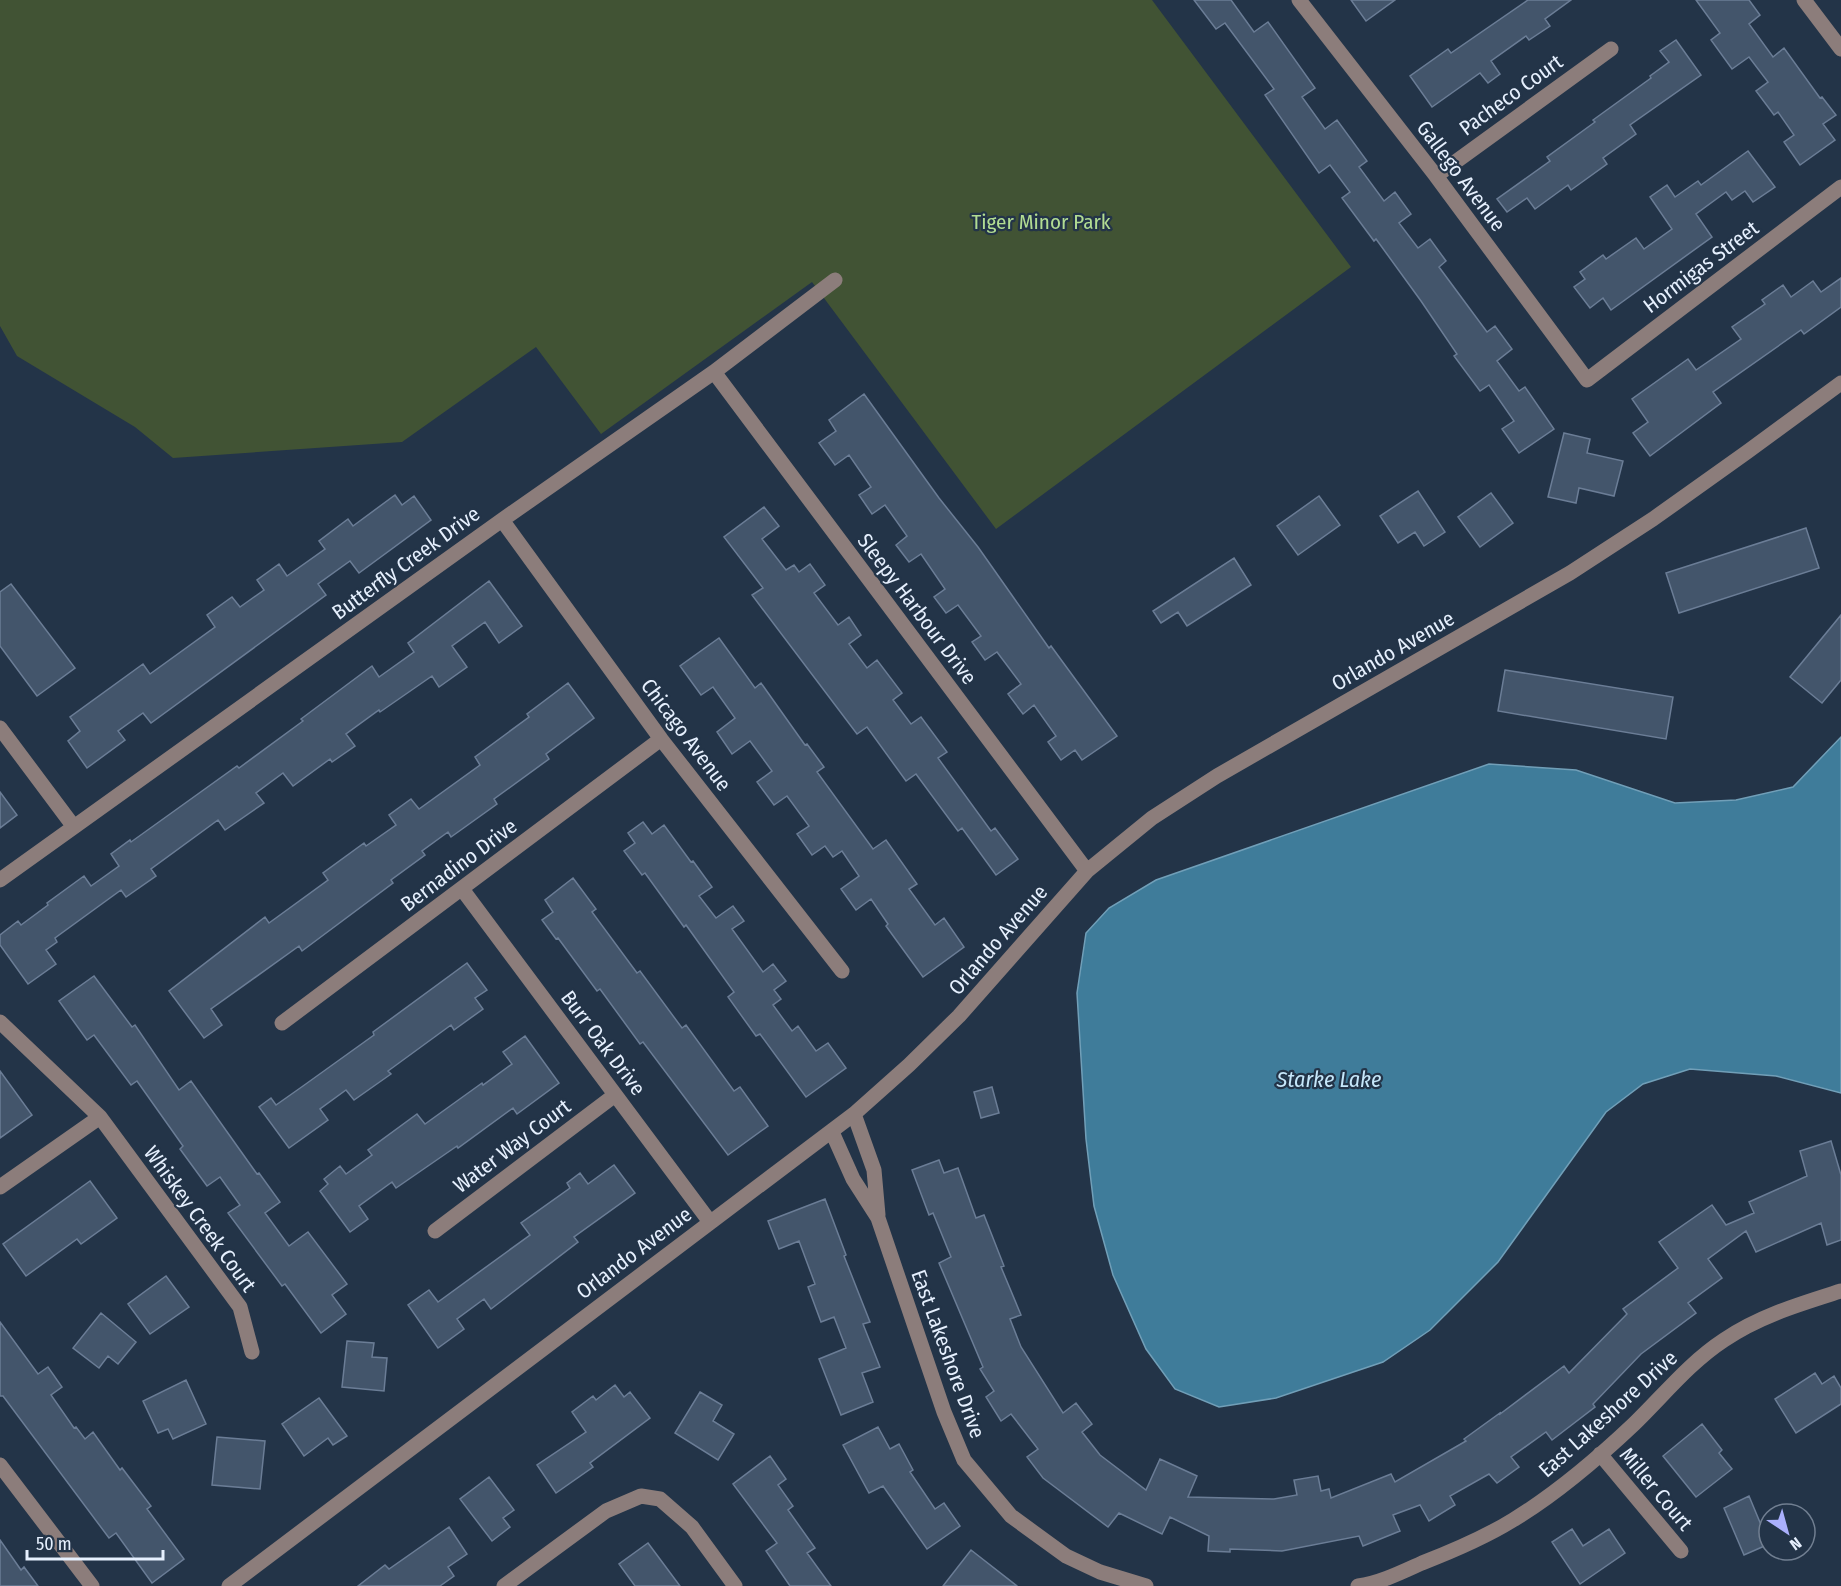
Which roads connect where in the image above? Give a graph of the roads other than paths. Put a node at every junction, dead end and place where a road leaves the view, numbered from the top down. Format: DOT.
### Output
graph roads {
  1 [pos="1299,0"];
  2 [pos="1804,0"];
  3 [pos="1611,49"];
  4 [pos="1841,49"];
  5 [pos="1436,176"];
  6 [pos="1841,187"];
  7 [pos="835,280"];
  8 [pos="714,372"];
  9 [pos="1587,380"];
  10 [pos="1841,382"];
  11 [pos="502,520"];
  12 [pos="0,728"];
  13 [pos="661,739"];
  14 [pos="74,827"];
  15 [pos="1087,871"];
  16 [pos="0,880"];
  17 [pos="462,889"];
  18 [pos="842,971"];
  19 [pos="0,1022"];
  20 [pos="282,1023"];
  21 [pos="615,1095"];
  22 [pos="854,1114"];
  23 [pos="100,1117"];
  24 [pos="831,1132"];
  25 [pos="0,1186"];
  26 [pos="878,1218"];
  27 [pos="710,1222"];
  28 [pos="435,1231"];
  29 [pos="1841,1291"];
  30 [pos="252,1352"];
  31 [pos="1600,1454"];
  32 [pos="0,1465"];
  33 [pos="1681,1551"];
  34 [pos="1404,1571"];
  35 [pos="92,1586"];
  36 [pos="229,1586"];
  37 [pos="504,1586"];
  38 [pos="735,1586"];
  39 [pos="1146,1586"];
  40 [pos="1358,1586"];
  41 [pos="1411,1586"];
  1 -- 5 [label="street, Gallego Avenue"];
  2 -- 4 [label="street"];
  3 -- 5 [label="street, Pacheco Court"];
  5 -- 9 [label="street, Gallego Avenue"];
  6 -- 9 [label="street, Hormigas Street"];
  7 -- 8 [label="street, Butterfly Creek Drive"];
  8 -- 11 [label="street, Butterfly Creek Drive"];
  8 -- 15 [label="street, Sleepy Harbour Drive"];
  10 -- 15 [label="street, Orlando Avenue"];
  11 -- 13 [label="street, Chicago Avenue"];
  11 -- 14 [label="street, Butterfly Creek Drive"];
  12 -- 14 [label="street"];
  13 -- 17 [label="street, Bernadino Drive"];
  13 -- 18 [label="street, Chicago Avenue"];
  14 -- 16 [label="street, Butterfly Creek Drive"];
  15 -- 22 [label="street, Orlando Avenue"];
  17 -- 20 [label="street, Bernadino Drive"];
  17 -- 21 [label="street, Burr Oak Drive"];
  19 -- 23 [label="street"];
  21 -- 27 [label="street, Burr Oak Drive"];
  21 -- 28 [label="street, Water Way Court"];
  22 -- 24 [label="street, Orlando Avenue"];
  22 -- 26 [label="street, East Lakeshore Drive"];
  23 -- 25 [label="street"];
  23 -- 30 [label="street, Whiskey Creek Court"];
  24 -- 26 [label="street, East Lakeshore Drive"];
  24 -- 27 [label="street, Orlando Avenue"];
  26 -- 39 [label="street, East Lakeshore Drive"];
  27 -- 36 [label="street, Orlando Avenue"];
  29 -- 31 [label="street, East Lakeshore Drive"];
  31 -- 33 [label="street, Miller Court"];
  31 -- 34 [label="street, East Lakeshore Drive"];
  32 -- 35 [label="street"];
  34 -- 40 [label="street, East Lakeshore Drive"];
  34 -- 41 [label="street"];
  37 -- 38 [label="street"];
}
